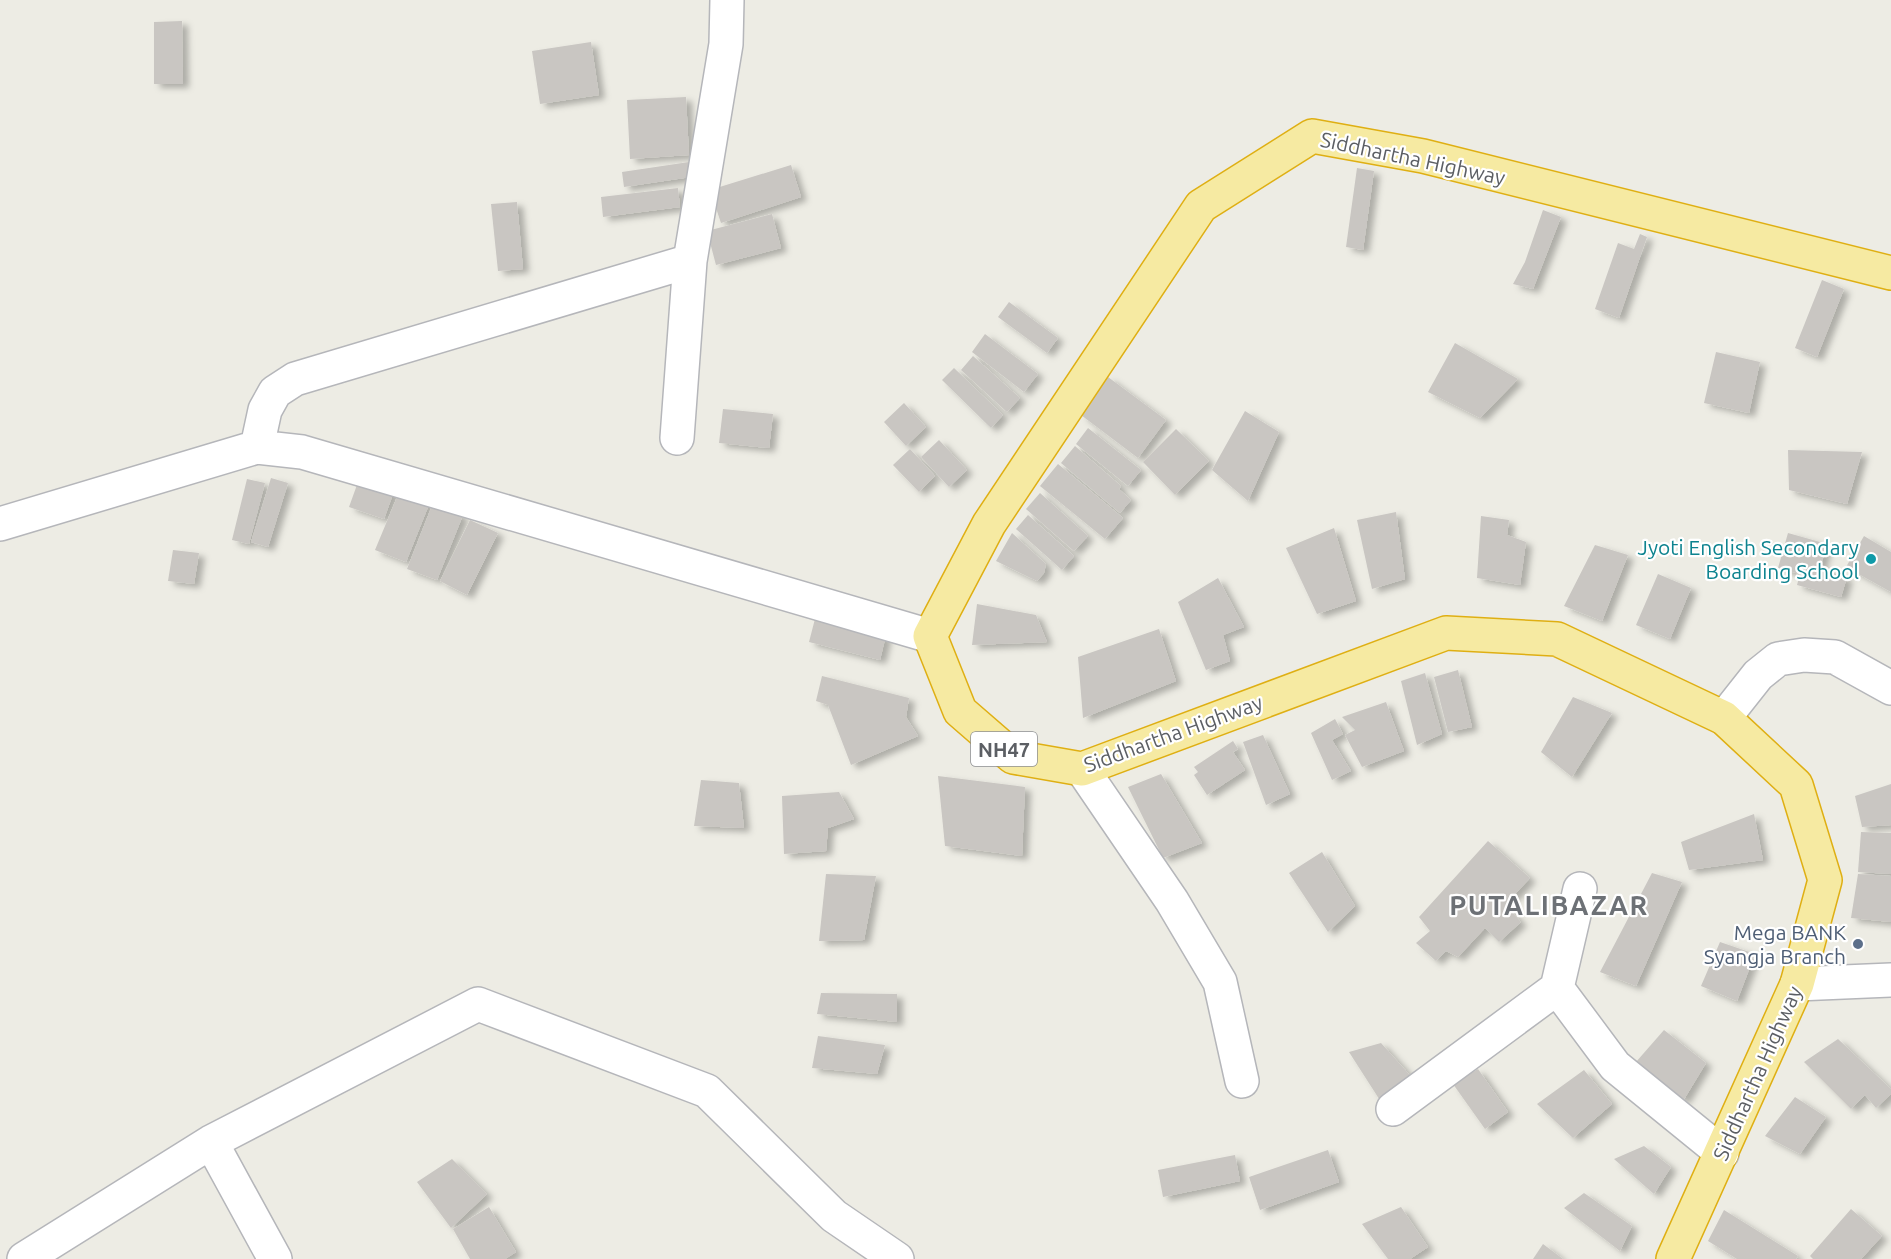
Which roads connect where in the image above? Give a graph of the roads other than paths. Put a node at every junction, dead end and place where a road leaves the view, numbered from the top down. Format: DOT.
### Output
graph roads {
  1 [pos="727,0"];
  2 [pos="690,261"];
  3 [pos="1891,273"];
  4 [pos="677,438"];
  5 [pos="257,447"];
  6 [pos="0,524"];
  7 [pos="930,636"];
  8 [pos="1891,688"];
  9 [pos="1724,718"];
  10 [pos="1082,769"];
  11 [pos="1580,889"];
  12 [pos="1891,980"];
  13 [pos="1797,984"];
  14 [pos="1557,988"];
  15 [pos="1242,1081"];
  16 [pos="1393,1109"];
  17 [pos="210,1142"];
  18 [pos="1722,1154"];
  19 [pos="24,1259"];
  20 [pos="275,1259"];
  21 [pos="897,1259"];
  22 [pos="1673,1259"];
  1 -- 2 [label="street"];
  2 -- 4 [label="street"];
  2 -- 5 [label="street"];
  3 -- 7 [label="highway, Siddhartha Highway"];
  5 -- 6 [label="street"];
  5 -- 7 [label="street"];
  7 -- 10 [label="highway, Siddhartha Highway / NH47"];
  8 -- 9 [label="street"];
  9 -- 10 [label="highway, Siddhartha Highway"];
  9 -- 13 [label="highway, Siddhartha Highway"];
  10 -- 15 [label="street"];
  11 -- 14 [label="street"];
  12 -- 13 [label="street"];
  13 -- 18 [label="highway, Siddhartha Highway"];
  14 -- 16 [label="street"];
  14 -- 18 [label="street"];
  17 -- 19 [label="street"];
  17 -- 20 [label="street"];
  17 -- 21 [label="street"];
  18 -- 22 [label="highway, Siddhartha Highway"];
}
